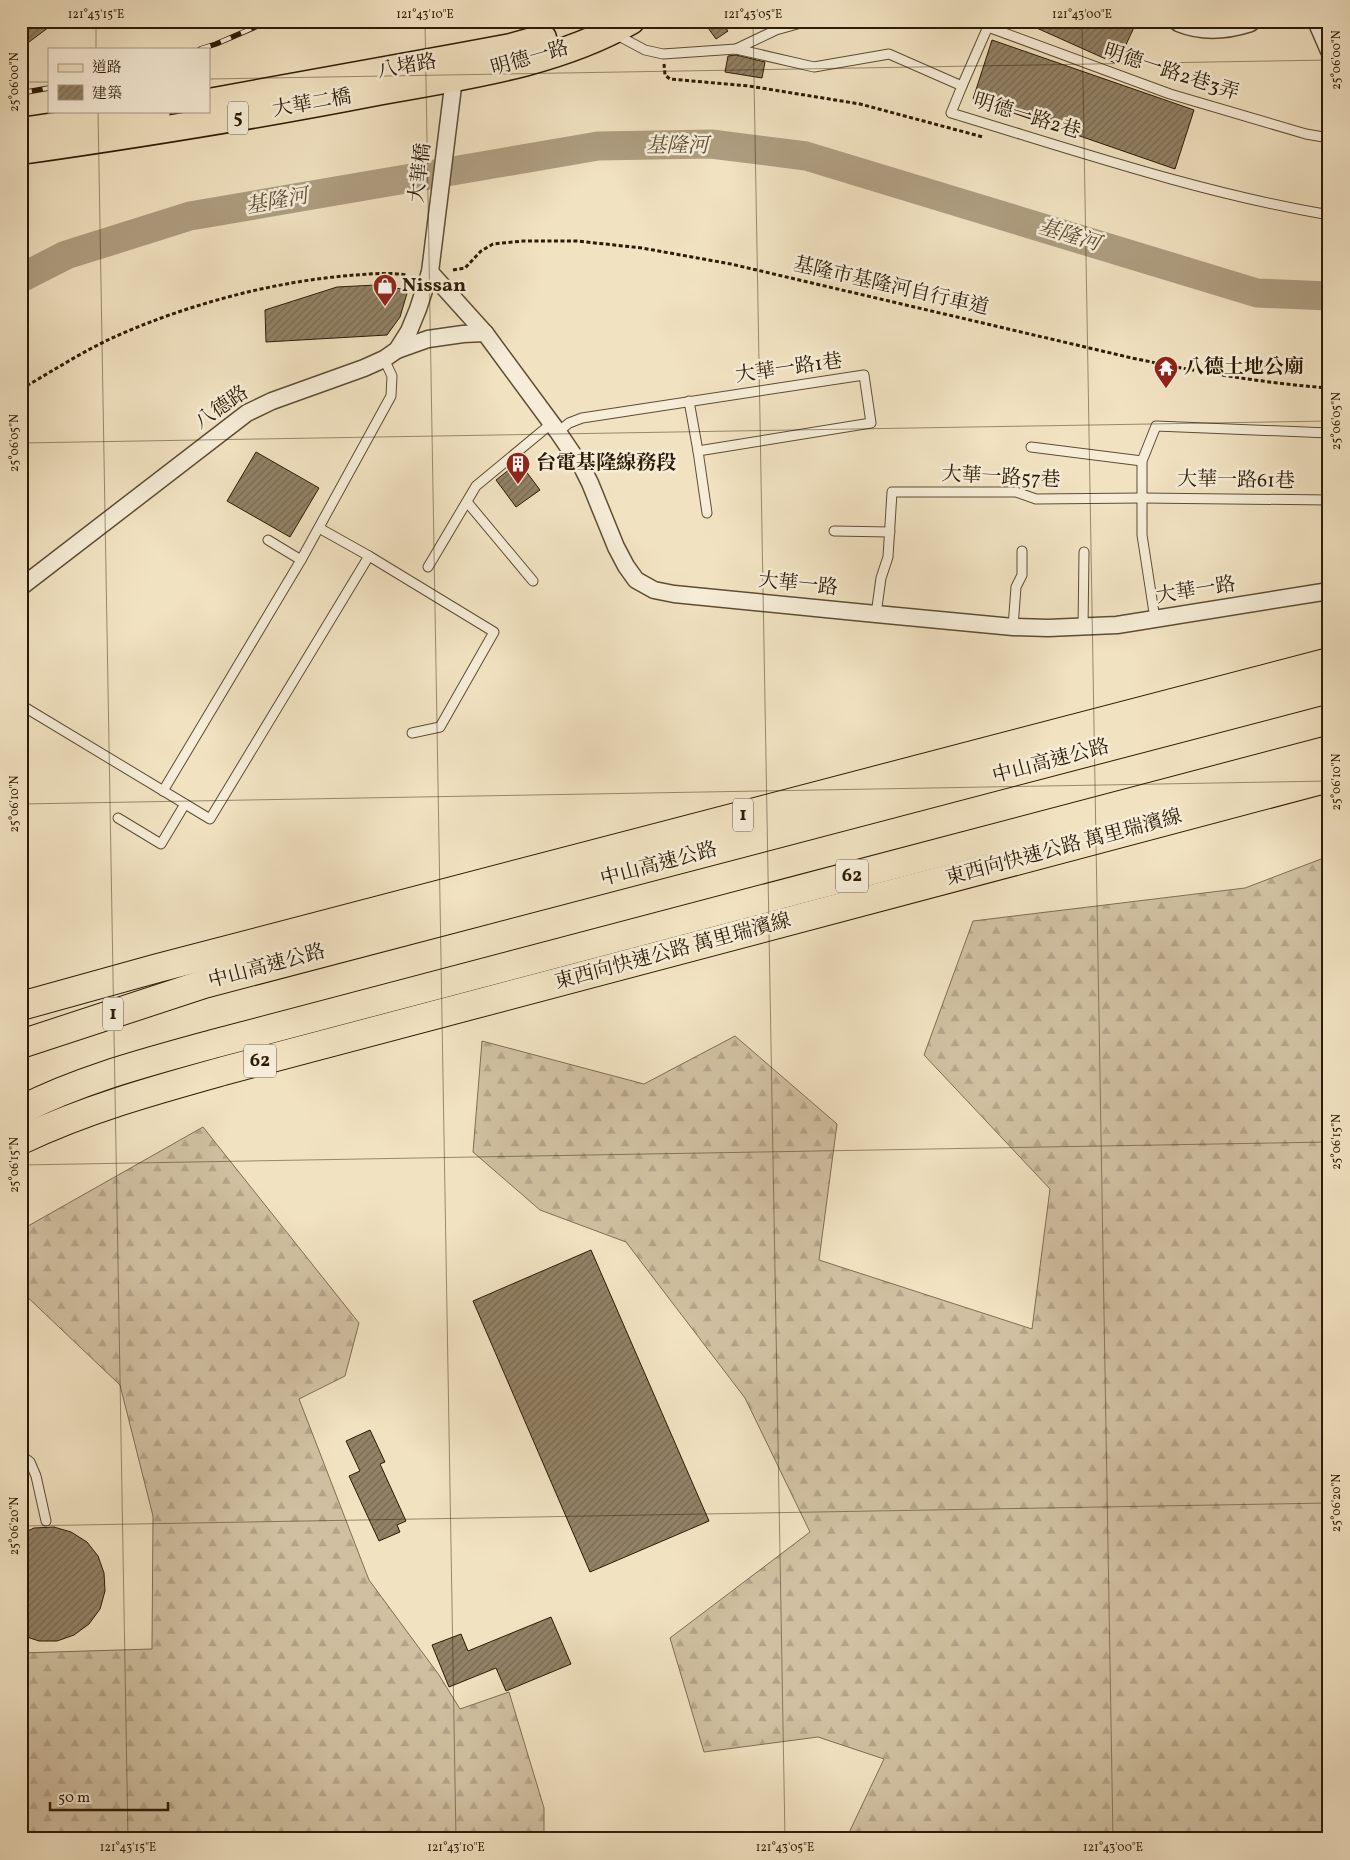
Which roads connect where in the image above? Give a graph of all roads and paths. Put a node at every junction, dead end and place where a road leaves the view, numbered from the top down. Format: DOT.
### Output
graph roads {
  1 [pos="808,21"];
  2 [pos="978,21"];
  3 [pos="1180,21"];
  4 [pos="1249,21"];
  5 [pos="1316,21"];
  6 [pos="989,24"];
  7 [pos="611,25"];
  8 [pos="736,49"];
  9 [pos="1329,51"];
  10 [pos="663,54"];
  11 [pos="455,68"];
  12 [pos="962,86"];
  13 [pos="210,102"];
  14 [pos="151,112"];
  15 [pos="21,131"];
  16 [pos="1329,138"];
  17 [pos="990,139"];
  18 [pos="21,151"];
  19 [pos="1329,212"];
  20 [pos="453,270"];
  21 [pos="430,272"];
  22 [pos="407,274"];
  23 [pos="484,333"];
  24 [pos="391,355"];
  25 [pos="1329,388"];
  26 [pos="21,389"];
  27 [pos="689,401"];
  28 [pos="555,428"];
  29 [pos="1329,434"];
  30 [pos="1031,447"];
  31 [pos="698,451"];
  32 [pos="1142,462"];
  33 [pos="1142,498"];
  34 [pos="1329,500"];
  35 [pos="467,502"];
  36 [pos="707,513"];
  37 [pos="318,528"];
  38 [pos="834,531"];
  39 [pos="890,532"];
  40 [pos="268,540"];
  41 [pos="1022,551"];
  42 [pos="1084,552"];
  43 [pos="369,556"];
  44 [pos="301,560"];
  45 [pos="428,568"];
  46 [pos="533,581"];
  47 [pos="21,587"];
  48 [pos="1329,591"];
  49 [pos="876,614"];
  50 [pos="1155,619"];
  51 [pos="1013,627"];
  52 [pos="1083,628"];
  53 [pos="1329,662"];
  54 [pos="1329,689"];
  55 [pos="21,705"];
  56 [pos="412,733"];
  57 [pos="1329,750"];
  58 [pos="1329,778"];
  59 [pos="163,791"];
  60 [pos="185,804"];
  61 [pos="118,818"];
  62 [pos="158,968"];
  63 [pos="204,984"];
  64 [pos="21,992"];
  65 [pos="21,1006"];
  66 [pos="21,1044"];
  67 [pos="21,1059"];
  68 [pos="21,1110"];
  69 [pos="21,1140"];
  70 [pos="21,1455"];
  71 [pos="46,1521"];
  1 -- 8 [label="lane"];
  2 -- 6 [label="lane, 明德一路2巷3弄"];
  3 -- 4 [label="street"];
  5 -- 9 [label="street"];
  6 -- 12 [label="lane"];
  6 -- 16 [label="lane, 明德一路2巷3弄"];
  7 -- 10 [label="lane, 明德一路2巷"];
  7 -- 11 [label="main road, 明德一路 / 5"];
  8 -- 10 [label="lane, 明德一路2巷"];
  8 -- 12 [label="lane, 明德一路2巷"];
  10 -- 17 [label="path"];
  11 -- 13 [label="main road, 八堵路 / 5"];
  11 -- 18 [label="main road, 大華二橋 / 5"];
  11 -- 21 [label="street, 大華橋"];
  12 -- 19 [label="lane, 明德一路2巷"];
  14 -- 15 [label="main road"];
  20 -- 25 [label="path, 基隆市基隆河自行車道"];
  21 -- 23 [label="street, 大華一路"];
  21 -- 24 [label="street"];
  22 -- 26 [label="path"];
  23 -- 24 [label="street, 八德路"];
  23 -- 28 [label="street, 大華一路"];
  24 -- 37 [label="lane"];
  24 -- 47 [label="street, 八德路"];
  27 -- 28 [label="lane, 大華一路1巷"];
  27 -- 31 [label="lane"];
  27 -- 31 [label="lane, 大華一路1巷"];
  28 -- 35 [label="lane, 大華一路1巷"];
  28 -- 49 [label="street, 大華一路"];
  29 -- 32 [label="lane"];
  30 -- 32 [label="lane"];
  31 -- 36 [label="lane"];
  32 -- 33 [label="lane"];
  33 -- 34 [label="lane, 大華一路61巷"];
  33 -- 39 [label="lane, 大華一路57巷"];
  33 -- 50 [label="lane"];
  35 -- 45 [label="lane, 大華一路1巷"];
  35 -- 46 [label="lane"];
  37 -- 43 [label="lane"];
  37 -- 44 [label="lane"];
  38 -- 39 [label="lane"];
  39 -- 49 [label="lane, 大華一路57巷"];
  40 -- 44 [label="lane"];
  41 -- 51 [label="lane"];
  42 -- 52 [label="lane"];
  43 -- 56 [label="lane"];
  43 -- 60 [label="lane"];
  44 -- 59 [label="lane"];
  48 -- 50 [label="street, 大華一路"];
  49 -- 51 [label="street, 大華一路"];
  50 -- 52 [label="street, 大華一路"];
  51 -- 52 [label="street, 大華一路"];
  53 -- 62 [label="highway, 中山高速公路 / 1"];
  54 -- 63 [label="highway, 中山高速公路 / 1"];
  55 -- 59 [label="lane"];
  57 -- 68 [label="highway, 東西向快速公路 萬里瑞濱線 / 62"];
  58 -- 69 [label="highway, 東西向快速公路 萬里瑞濱線 / 62"];
  59 -- 60 [label="lane"];
  60 -- 61 [label="lane"];
  62 -- 64 [label="highway"];
  62 -- 65 [label="highway, 中山高速公路 / 1"];
  63 -- 66 [label="highway, 中山高速公路 / 1"];
  63 -- 67 [label="highway"];
  70 -- 71 [label="lane"];
}
